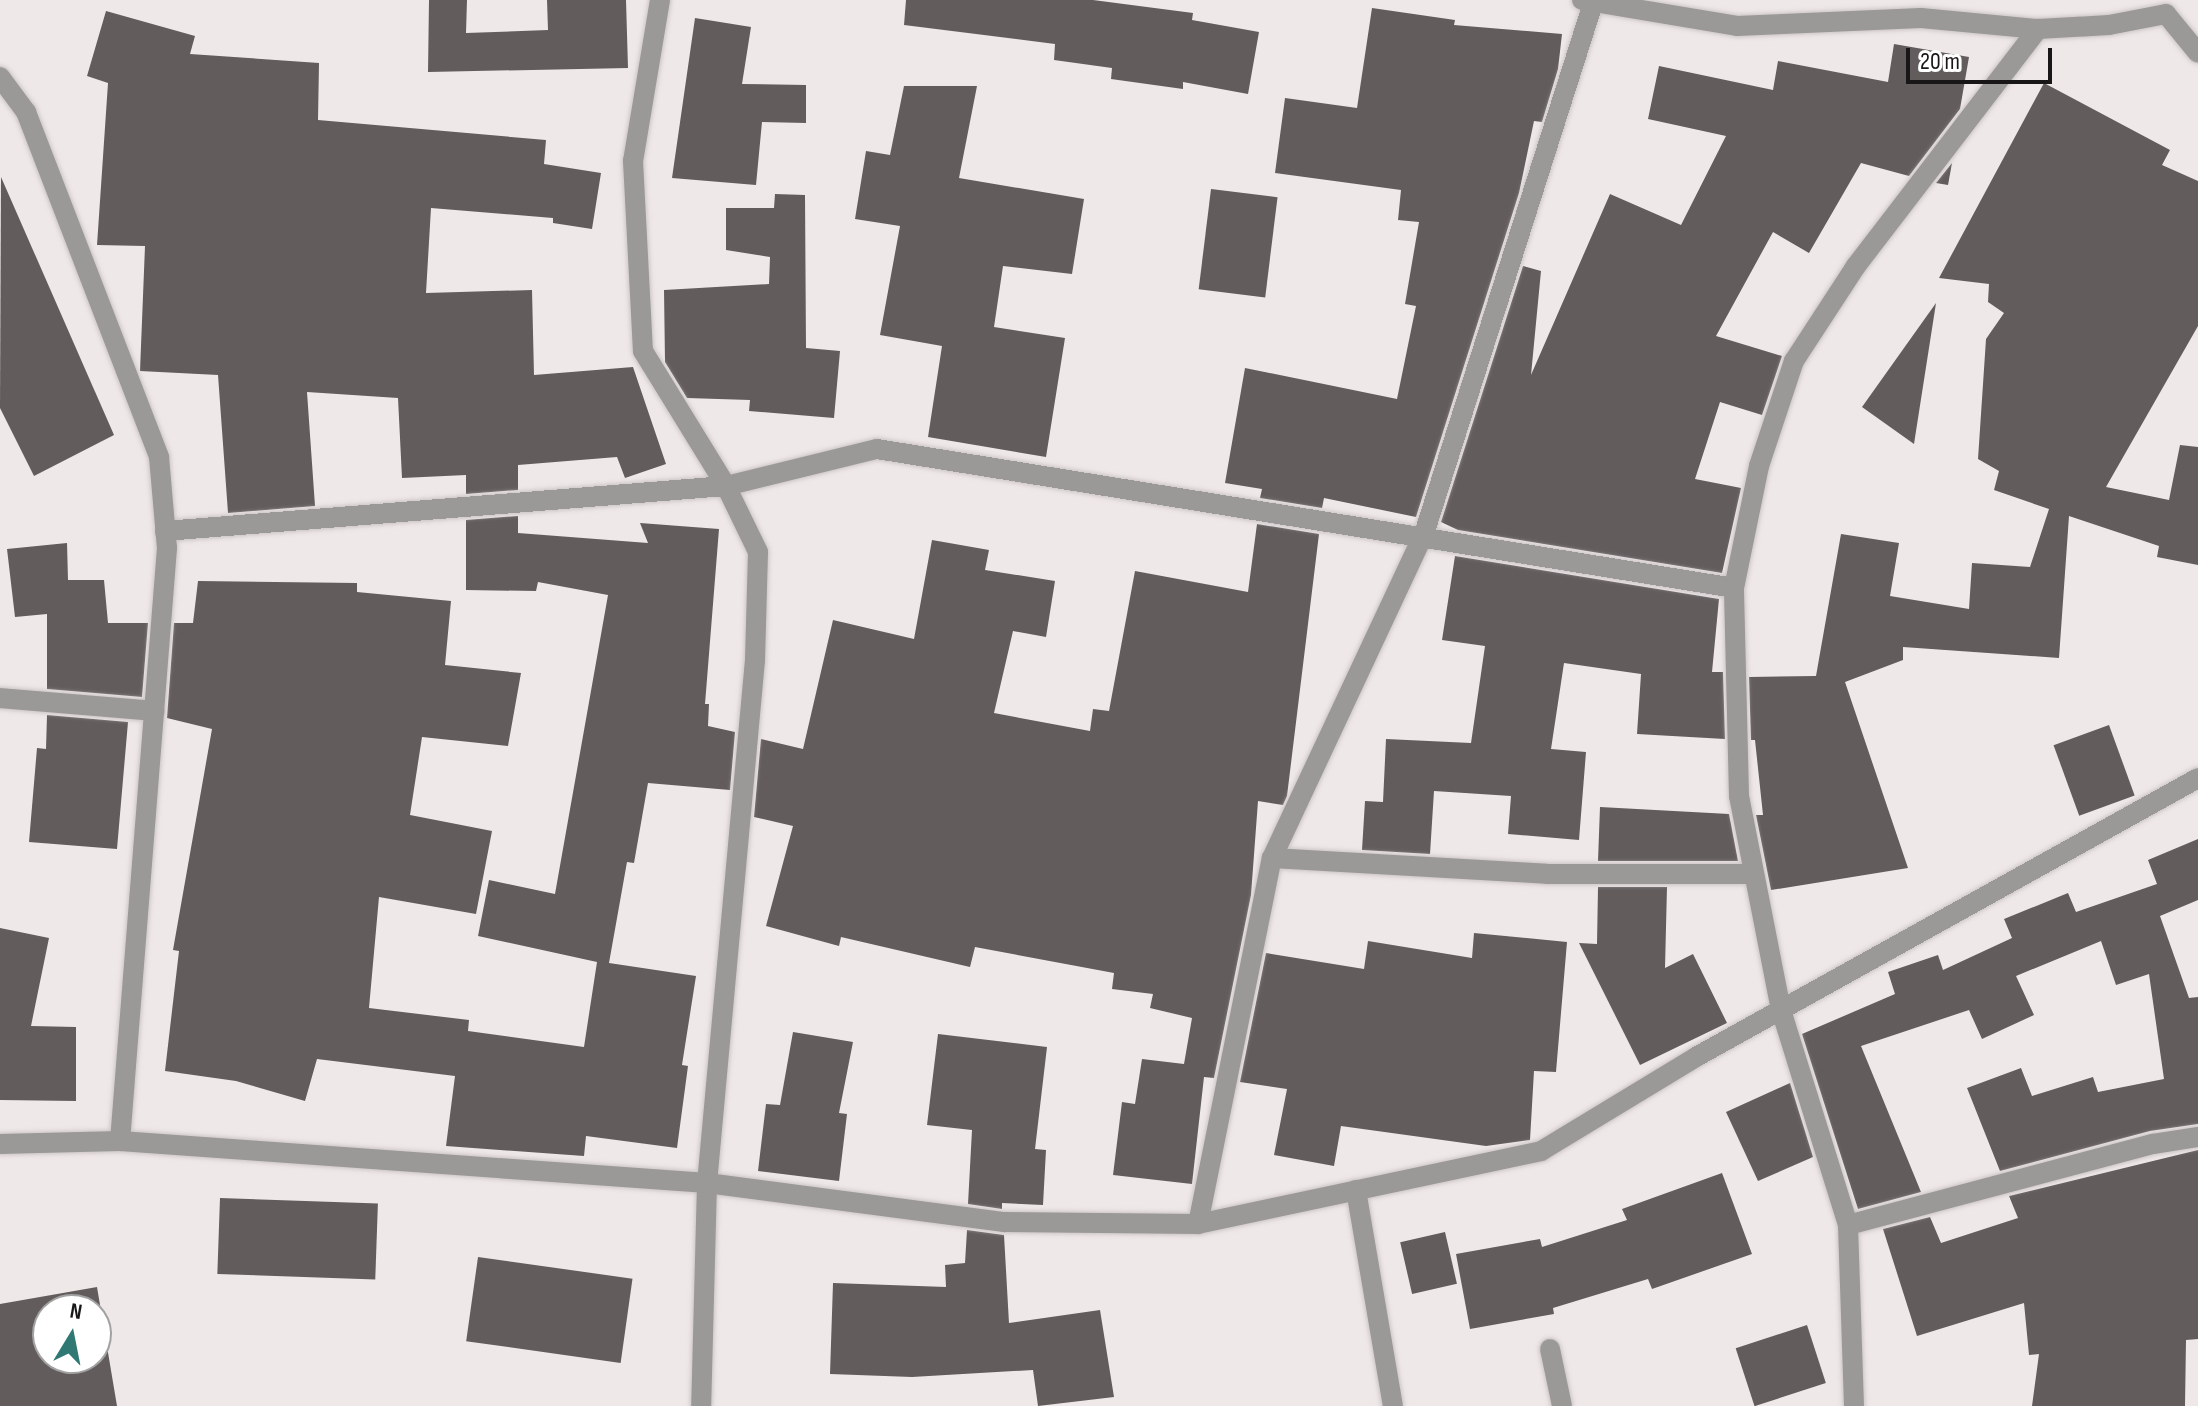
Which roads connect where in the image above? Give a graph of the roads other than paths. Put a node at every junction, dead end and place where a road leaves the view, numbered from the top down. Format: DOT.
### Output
graph roads {
  1 [pos="660,0"];
  2 [pos="1589,1"];
  3 [pos="2169,7"];
  4 [pos="2038,29"];
  5 [pos="2198,53"];
  6 [pos="0,77"];
  7 [pos="726,486"];
  8 [pos="165,531"];
  9 [pos="1424,534"];
  10 [pos="1734,588"];
  11 [pos="0,698"];
  12 [pos="154,711"];
  13 [pos="2198,778"];
  14 [pos="1272,858"];
  15 [pos="1752,874"];
  16 [pos="1781,1010"];
  17 [pos="2198,1137"];
  18 [pos="120,1141"];
  19 [pos="0,1144"];
  20 [pos="707,1183"];
  21 [pos="1356,1190"];
  22 [pos="1198,1224"];
  23 [pos="1848,1225"];
  24 [pos="1550,1349"];
  25 [pos="701,1406"];
  26 [pos="1393,1406"];
  27 [pos="1562,1406"];
  28 [pos="1854,1406"];
  1 -- 7 [label="street"];
  2 -- 4 [label="street"];
  2 -- 9 [label="street"];
  3 -- 4 [label="street"];
  3 -- 5 [label="street"];
  4 -- 10 [label="street"];
  6 -- 8 [label="street"];
  7 -- 8 [label="street"];
  7 -- 9 [label="street"];
  7 -- 20 [label="street"];
  8 -- 12 [label="street"];
  9 -- 10 [label="street"];
  9 -- 14 [label="street"];
  10 -- 15 [label="street"];
  11 -- 12 [label="street"];
  12 -- 18 [label="street"];
  13 -- 16 [label="street"];
  14 -- 15 [label="street"];
  14 -- 22 [label="street"];
  15 -- 16 [label="street"];
  16 -- 21 [label="street"];
  16 -- 23 [label="street"];
  17 -- 23 [label="street"];
  18 -- 19 [label="street"];
  18 -- 20 [label="street"];
  20 -- 22 [label="street"];
  20 -- 25 [label="street"];
  21 -- 22 [label="street"];
  21 -- 26 [label="street"];
  23 -- 28 [label="street"];
  24 -- 27 [label="street"];
}
